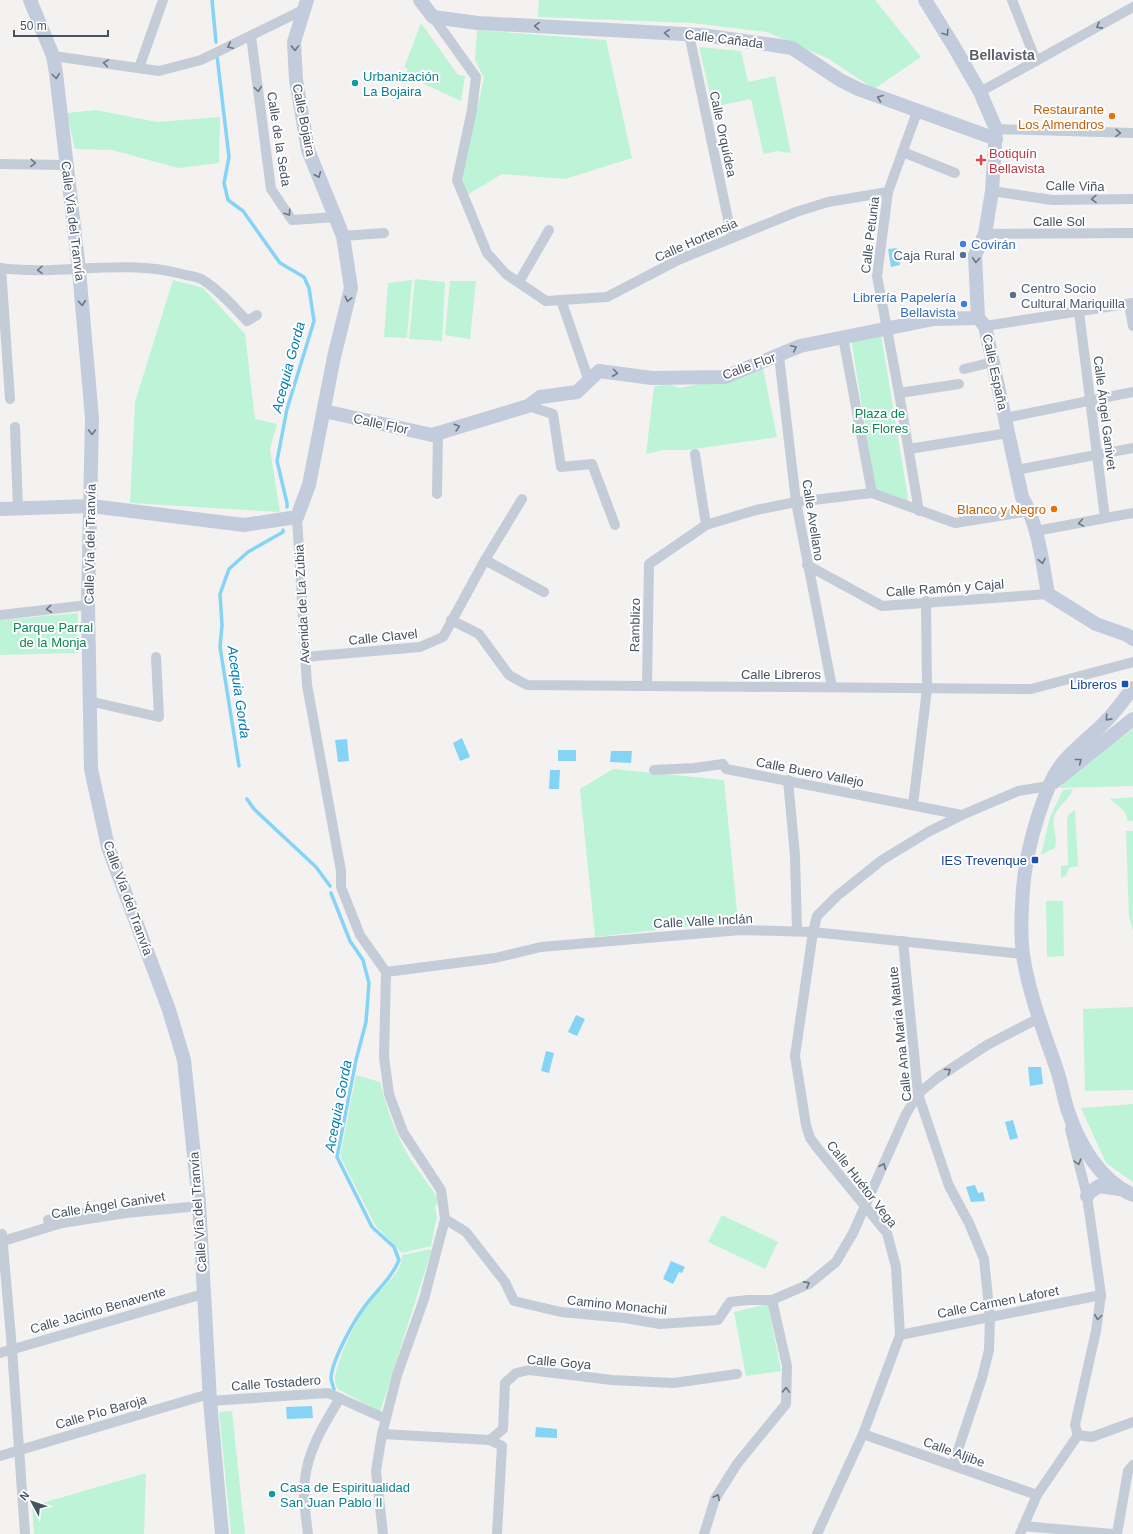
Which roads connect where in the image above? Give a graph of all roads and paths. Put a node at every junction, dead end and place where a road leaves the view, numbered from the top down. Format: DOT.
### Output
graph roads {
  1 [pos="30,0"];
  2 [pos="163,0"];
  3 [pos="420,0"];
  4 [pos="925,0"];
  5 [pos="1012,0"];
  6 [pos="305,5"];
  7 [pos="1133,7"];
  8 [pos="433,17"];
  9 [pos="689,34"];
  10 [pos="250,36"];
  11 [pos="53,56"];
  12 [pos="1036,61"];
  13 [pos="139,68"];
  14 [pos="980,92"];
  15 [pos="917,112"];
  16 [pos="1133,133"];
  17 [pos="996,134"];
  18 [pos="902,152"];
  19 [pos="0,164"];
  20 [pos="65,164"];
  21 [pos="955,173"];
  22 [pos="992,191"];
  23 [pos="888,192"];
  24 [pos="1133,198"];
  25 [pos="337,217"];
  26 [pos="549,230"];
  27 [pos="384,233"];
  28 [pos="1133,233"];
  29 [pos="985,234"];
  30 [pos="343,236"];
  31 [pos="732,238"];
  32 [pos="1,268"];
  33 [pos="79,270"];
  34 [pos="519,282"];
  35 [pos="562,300"];
  36 [pos="1131,303"];
  37 [pos="1079,312"];
  38 [pos="257,314"];
  39 [pos="981,322"];
  40 [pos="1133,326"];
  41 [pos="887,328"];
  42 [pos="843,337"];
  43 [pos="779,356"];
  44 [pos="993,362"];
  45 [pos="964,369"];
  46 [pos="589,380"];
  47 [pos="958,384"];
  48 [pos="1133,392"];
  49 [pos="899,393"];
  50 [pos="10,399"];
  51 [pos="1091,400"];
  52 [pos="528,406"];
  53 [pos="324,411"];
  54 [pos="1005,418"];
  55 [pos="15,427"];
  56 [pos="438,433"];
  57 [pos="1008,433"];
  58 [pos="1133,448"];
  59 [pos="909,449"];
  60 [pos="695,454"];
  61 [pos="1098,455"];
  62 [pos="1016,470"];
  63 [pos="872,493"];
  64 [pos="437,494"];
  65 [pos="522,499"];
  66 [pos="796,502"];
  67 [pos="92,506"];
  68 [pos="0,509"];
  69 [pos="18,509"];
  70 [pos="919,511"];
  71 [pos="1030,511"];
  72 [pos="1133,513"];
  73 [pos="297,517"];
  74 [pos="1105,518"];
  75 [pos="615,525"];
  76 [pos="706,525"];
  77 [pos="1036,531"];
  78 [pos="485,560"];
  79 [pos="807,565"];
  80 [pos="544,592"];
  81 [pos="1048,594"];
  82 [pos="926,601"];
  83 [pos="88,605"];
  84 [pos="0,614"];
  85 [pos="451,620"];
  86 [pos="1133,639"];
  87 [pos="156,657"];
  88 [pos="305,657"];
  89 [pos="1133,662"];
  90 [pos="647,686"];
  91 [pos="832,687"];
  92 [pos="1133,688"];
  93 [pos="927,689"];
  94 [pos="89,701"];
  95 [pos="1133,719"];
  96 [pos="654,770"];
  97 [pos="788,780"];
  98 [pos="1049,786"];
  99 [pos="913,805"];
  100 [pos="962,815"];
  101 [pos="797,931"];
  102 [pos="813,932"];
  103 [pos="904,941"];
  104 [pos="1023,954"];
  105 [pos="386,972"];
  106 [pos="1039,1018"];
  107 [pos="918,1094"];
  108 [pos="1068,1110"];
  109 [pos="1127,1192"];
  110 [pos="1087,1196"];
  111 [pos="199,1203"];
  112 [pos="865,1207"];
  113 [pos="445,1219"];
  114 [pos="1,1238"];
  115 [pos="203,1294"];
  116 [pos="1101,1295"];
  117 [pos="772,1300"];
  118 [pos="990,1317"];
  119 [pos="900,1335"];
  120 [pos="12,1349"];
  121 [pos="0,1353"];
  122 [pos="737,1374"];
  123 [pos="210,1397"];
  124 [pos="340,1398"];
  125 [pos="386,1418"];
  126 [pos="1133,1422"];
  127 [pos="382,1434"];
  128 [pos="863,1434"];
  129 [pos="1078,1435"];
  130 [pos="490,1440"];
  131 [pos="19,1450"];
  132 [pos="0,1456"];
  133 [pos="953,1465"];
  134 [pos="1133,1465"];
  135 [pos="1037,1496"];
  136 [pos="1021,1530"];
  137 [pos="1072,1531"];
  138 [pos="25,1534"];
  139 [pos="222,1534"];
  140 [pos="308,1534"];
  141 [pos="383,1534"];
  142 [pos="497,1534"];
  143 [pos="704,1534"];
  144 [pos="816,1534"];
  145 [pos="1113,1534"];
  146 [pos="1117,1534"];
  1 -- 11 [label="street, Calle Vía del Tranvía"];
  2 -- 13 [label="street"];
  3 -- 8 [label="street"];
  4 -- 14 [label="street, Calle España, one-way"];
  5 -- 12 [label="street"];
  6 -- 10 [label="street"];
  6 -- 25 [label="street, Calle Bojaira, one-way"];
  7 -- 12 [label="street, one-way"];
  9 -- 8 [label="street, Calle Cañada, one-way"];
  8 -- 34 [label="street, Calle Hortensia"];
  15 -- 9 [label="street, Calle Cañada, one-way"];
  9 -- 31 [label="street, Calle Orquídea"];
  10 -- 13 [label="street, one-way"];
  10 -- 25 [label="street, Calle de la Seda, one-way"];
  13 -- 11 [label="street, one-way"];
  11 -- 20 [label="street, Calle Vía del Tranvía, one-way"];
  12 -- 14 [label="street"];
  14 -- 17 [label="street, Calle España"];
  15 -- 17 [label="street, Calle Cañada"];
  15 -- 18 [label="street, Calle Petunia"];
  17 -- 16 [label="street, one-way"];
  17 -- 22 [label="street, Calle España"];
  18 -- 21 [label="street"];
  18 -- 23 [label="street, Calle Petunia"];
  19 -- 20 [label="street, one-way"];
  20 -- 33 [label="street, Calle Vía del Tranvía"];
  24 -- 22 [label="street, Calle Viña, one-way"];
  22 -- 29 [label="street, Calle España"];
  23 -- 31 [label="street, Calle Hortensia"];
  23 -- 41 [label="street, Calle Petunia"];
  25 -- 30 [label="street, Calle Bojaira"];
  26 -- 34 [label="street"];
  27 -- 30 [label="street"];
  28 -- 29 [label="street, Calle Sol"];
  29 -- 39 [label="street, Calle España, one-way"];
  30 -- 53 [label="street, Calle Bojaira, one-way"];
  31 -- 35 [label="street, Calle Hortensia"];
  33 -- 32 [label="street, one-way"];
  32 -- 50 [label="street"];
  33 -- 38 [label="street"];
  33 -- 67 [label="street, Calle Vía del Tranvía, one-way"];
  34 -- 35 [label="street, Calle Hortensia"];
  35 -- 46 [label="street"];
  36 -- 37 [label="street"];
  36 -- 40 [label="street"];
  37 -- 39 [label="street"];
  37 -- 51 [label="street, Calle Ángel Ganivet"];
  39 -- 41 [label="street, Calle Flor"];
  39 -- 44 [label="street, Calle España"];
  41 -- 42 [label="street, Calle Flor"];
  41 -- 49 [label="street, Calle Petunia"];
  43 -- 42 [label="street, Calle Flor, one-way"];
  42 -- 63 [label="street"];
  46 -- 43 [label="street, Calle Flor, one-way"];
  43 -- 66 [label="street, Calle Avellano"];
  44 -- 45 [label="street"];
  44 -- 54 [label="street, Calle España"];
  46 -- 52 [label="street, Calle Flor"];
  47 -- 49 [label="street"];
  48 -- 51 [label="street"];
  49 -- 59 [label="street, Calle Petunia"];
  51 -- 54 [label="street"];
  51 -- 61 [label="street, Calle Ángel Ganivet"];
  56 -- 52 [label="street, Calle Flor, one-way"];
  52 -- 75 [label="street"];
  53 -- 56 [label="street, Calle Flor"];
  53 -- 73 [label="street, Avenida de La Zubia"];
  54 -- 57 [label="street, Calle España"];
  55 -- 69 [label="street"];
  56 -- 64 [label="street"];
  57 -- 59 [label="street"];
  57 -- 62 [label="street, Calle España"];
  58 -- 61 [label="street"];
  59 -- 70 [label="street, Calle Petunia"];
  60 -- 76 [label="street"];
  61 -- 62 [label="street"];
  61 -- 74 [label="street, Calle Ángel Ganivet"];
  62 -- 71 [label="street, Calle España"];
  63 -- 66 [label="street"];
  63 -- 70 [label="street"];
  65 -- 78 [label="street, Calle Clavel"];
  66 -- 76 [label="street"];
  66 -- 79 [label="street, Calle Avellano"];
  67 -- 69 [label="street"];
  67 -- 73 [label="street"];
  67 -- 83 [label="street, Calle Vía del Tranvía"];
  68 -- 69 [label="street"];
  70 -- 71 [label="street"];
  71 -- 77 [label="street, Calle España"];
  72 -- 74 [label="street"];
  73 -- 88 [label="street, Avenida de La Zubia"];
  74 -- 77 [label="street, one-way"];
  76 -- 90 [label="street, Ramblizo"];
  77 -- 81 [label="street, Calle España, one-way"];
  78 -- 80 [label="street"];
  78 -- 85 [label="street, Calle Clavel"];
  79 -- 82 [label="street, Calle Ramón y Cajal"];
  79 -- 91 [label="street, Calle Avellano"];
  81 -- 82 [label="street, Calle Ramón y Cajal"];
  81 -- 86 [label="street"];
  82 -- 93 [label="street"];
  83 -- 84 [label="street, one-way"];
  83 -- 94 [label="street, Calle Vía del Tranvía"];
  85 -- 88 [label="street, Calle Clavel"];
  85 -- 90 [label="street, Calle Libreros"];
  87 -- 94 [label="street"];
  88 -- 105 [label="street, Avenida de La Zubia"];
  89 -- 93 [label="street, Calle Libreros"];
  90 -- 91 [label="street, Calle Libreros"];
  91 -- 93 [label="street, Calle Libreros"];
  92 -- 98 [label="street, one-way"];
  93 -- 99 [label="street"];
  94 -- 111 [label="street, Calle Vía del Tranvía"];
  98 -- 95 [label="street, one-way"];
  96 -- 97 [label="street, Calle Buero Vallejo"];
  97 -- 99 [label="street, Calle Buero Vallejo"];
  97 -- 101 [label="street"];
  98 -- 100 [label="street, Calle Huétor Vega"];
  98 -- 104 [label="street"];
  99 -- 100 [label="street, Calle Buero Vallejo"];
  100 -- 102 [label="street, Calle Huétor Vega"];
  101 -- 102 [label="street, Calle Valle Inclán"];
  101 -- 105 [label="street, Calle Valle Inclán"];
  102 -- 103 [label="street, Calle Valle Inclán"];
  102 -- 112 [label="street, Calle Huétor Vega"];
  103 -- 104 [label="street, Calle Valle Inclán"];
  103 -- 107 [label="street, Calle Ana María Matute"];
  104 -- 106 [label="street"];
  105 -- 113 [label="street"];
  107 -- 106 [label="street, one-way"];
  106 -- 108 [label="street"];
  112 -- 107 [label="street, one-way"];
  107 -- 118 [label="street, Calle Ana María Matute"];
  108 -- 109 [label="street"];
  108 -- 110 [label="street, one-way"];
  109 -- 110 [label="street"];
  110 -- 116 [label="street"];
  111 -- 114 [label="street, Calle Ángel Ganivet"];
  111 -- 115 [label="street, Calle Vía del Tranvía"];
  117 -- 112 [label="street, one-way"];
  112 -- 119 [label="street, Calle Huétor Vega"];
  113 -- 117 [label="street, Camino Monachil"];
  113 -- 125 [label="street"];
  114 -- 120 [label="street"];
  115 -- 120 [label="street, Calle Jacinto Benavente"];
  115 -- 123 [label="street, Calle Vía del Tranvía"];
  116 -- 118 [label="street, Calle Carmen Laforet"];
  116 -- 129 [label="street, one-way"];
  143 -- 117 [label="street, one-way"];
  118 -- 119 [label="street, Calle Carmen Laforet"];
  118 -- 133 [label="street, Calle Ana María Matute"];
  119 -- 128 [label="street, Calle Huétor Vega"];
  120 -- 121 [label="street, Calle Jacinto Benavente"];
  120 -- 131 [label="street"];
  122 -- 130 [label="street, Calle Goya"];
  123 -- 124 [label="street, Calle Tostadero"];
  123 -- 131 [label="street, Calle Pío Baroja"];
  123 -- 139 [label="street, Calle Vía del Tranvía"];
  124 -- 125 [label="street, Calle Tostadero"];
  124 -- 140 [label="street"];
  125 -- 127 [label="street"];
  126 -- 129 [label="street"];
  127 -- 130 [label="street"];
  127 -- 141 [label="street"];
  128 -- 133 [label="street, Calle Aljibe"];
  128 -- 144 [label="street, Calle Huétor Vega"];
  129 -- 135 [label="street"];
  130 -- 142 [label="street"];
  131 -- 132 [label="street, Calle Pío Baroja"];
  131 -- 138 [label="street"];
  133 -- 135 [label="street, Calle Aljibe"];
  134 -- 146 [label="street"];
  135 -- 136 [label="street"];
  136 -- 137 [label="street"];
  137 -- 145 [label="street"];
}
